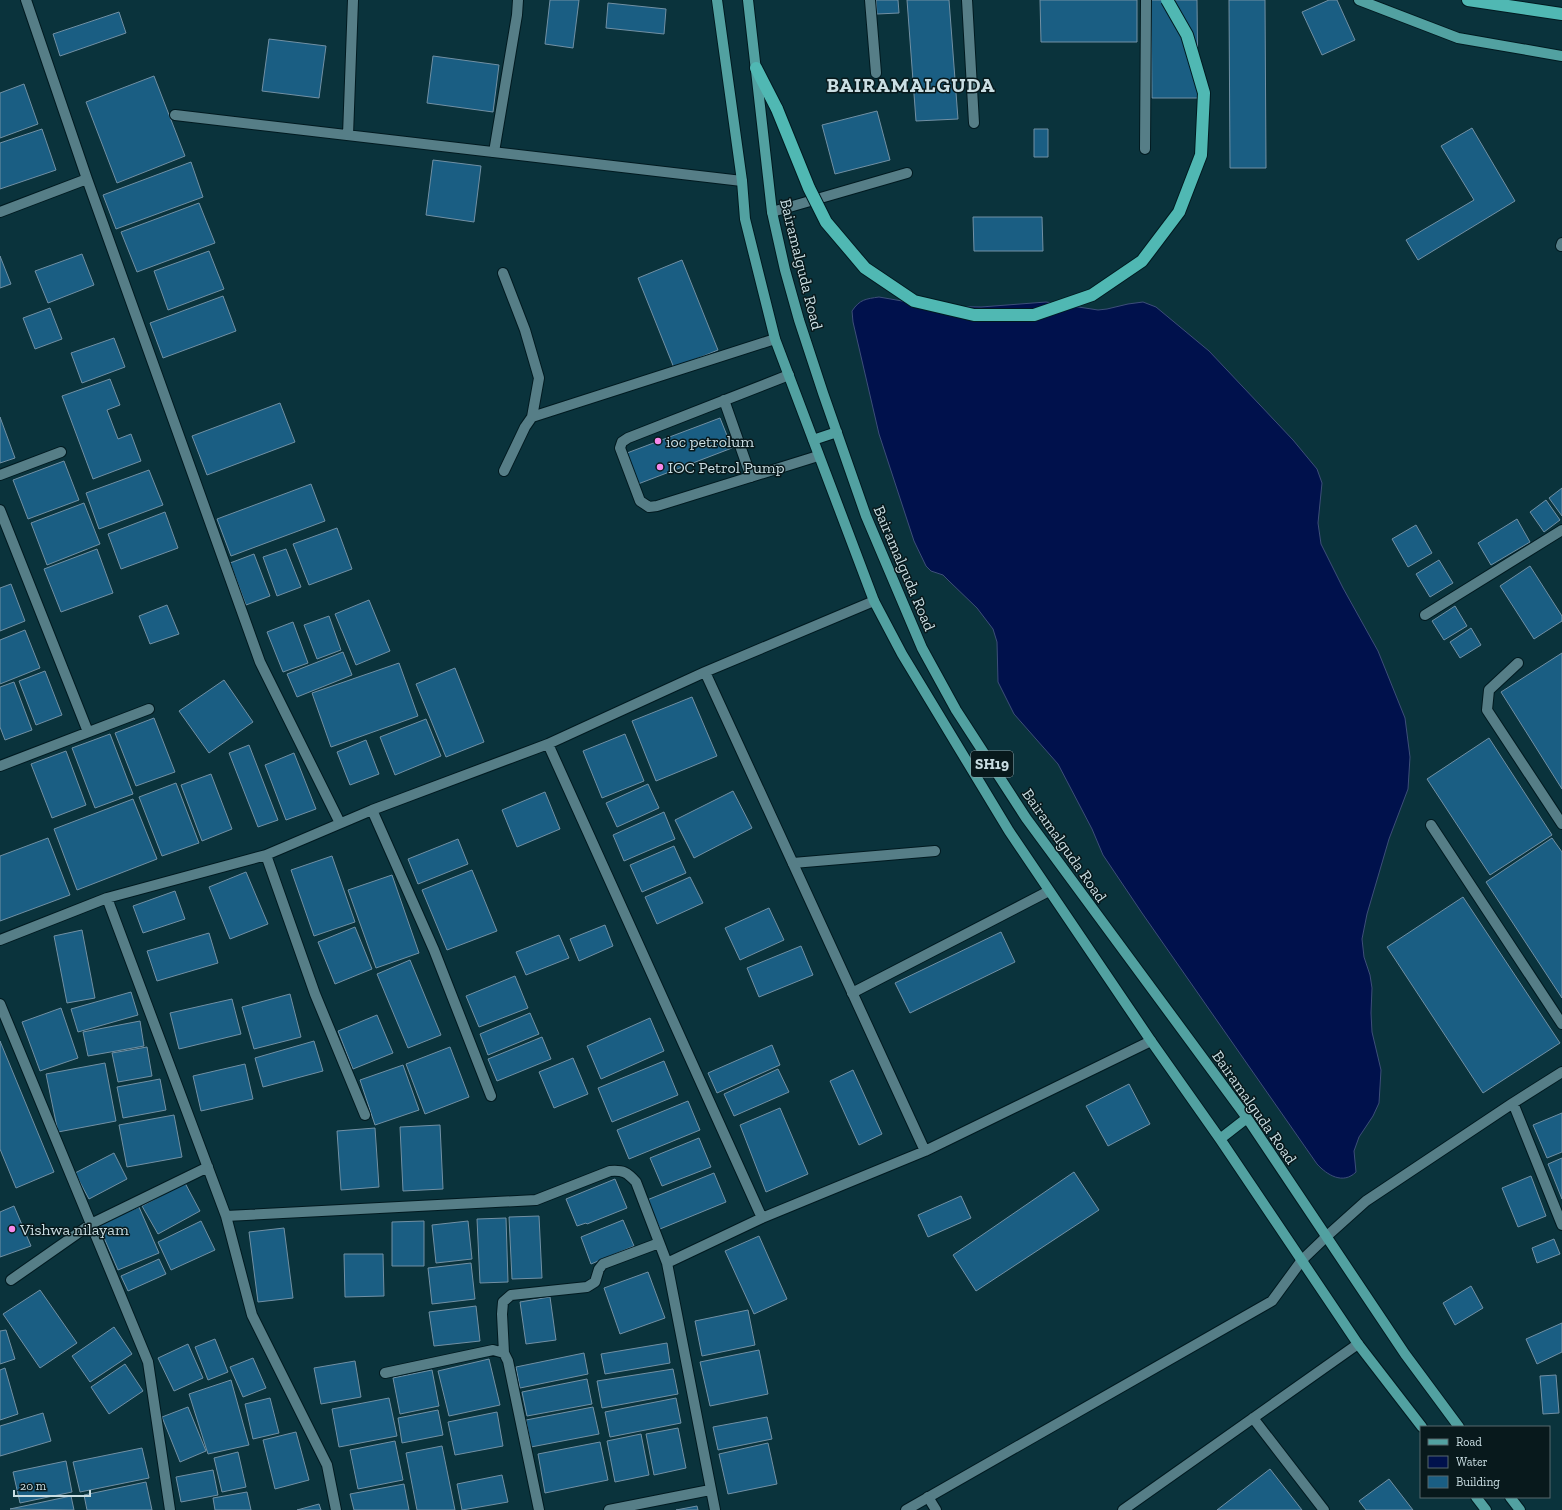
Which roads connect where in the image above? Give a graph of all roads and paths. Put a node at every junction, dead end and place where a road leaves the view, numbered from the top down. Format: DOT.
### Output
graph roads {
  1 [pos="26,0"];
  2 [pos="353,0"];
  3 [pos="518,0"];
  4 [pos="717,0"];
  5 [pos="748,0"];
  6 [pos="870,0"];
  7 [pos="967,0"];
  8 [pos="1146,0"];
  9 [pos="1168,0"];
  10 [pos="1358,0"];
  11 [pos="1468,0"];
  12 [pos="1562,14"];
  13 [pos="1562,56"];
  14 [pos="756,68"];
  15 [pos="876,74"];
  16 [pos="175,115"];
  17 [pos="974,123"];
  18 [pos="348,135"];
  19 [pos="1145,149"];
  20 [pos="494,152"];
  21 [pos="907,173"];
  22 [pos="87,179"];
  23 [pos="742,181"];
  24 [pos="0,212"];
  25 [pos="772,212"];
  26 [pos="503,273"];
  27 [pos="775,339"];
  28 [pos="789,375"];
  29 [pos="724,400"];
  30 [pos="532,417"];
  31 [pos="837,432"];
  32 [pos="813,440"];
  33 [pos="61,452"];
  34 [pos="818,456"];
  35 [pos="504,471"];
  36 [pos="0,475"];
  37 [pos="751,477"];
  38 [pos="0,510"];
  39 [pos="1562,530"];
  40 [pos="874,601"];
  41 [pos="1425,615"];
  42 [pos="1518,663"];
  43 [pos="705,672"];
  44 [pos="149,709"];
  45 [pos="88,732"];
  46 [pos="548,744"];
  47 [pos="0,766"];
  48 [pos="372,810"];
  49 [pos="340,823"];
  50 [pos="1431,824"];
  51 [pos="1562,824"];
  52 [pos="935,851"];
  53 [pos="266,855"];
  54 [pos="793,863"];
  55 [pos="1050,891"];
  56 [pos="107,898"];
  57 [pos="0,940"];
  58 [pos="852,993"];
  59 [pos="0,1004"];
  60 [pos="1562,1024"];
  61 [pos="1151,1041"];
  62 [pos="1562,1072"];
  63 [pos="491,1096"];
  64 [pos="1513,1103"];
  65 [pos="365,1115"];
  66 [pos="1247,1118"];
  67 [pos="1220,1139"];
  68 [pos="925,1151"];
  69 [pos="208,1167"];
  70 [pos="226,1216"];
  71 [pos="762,1218"];
  72 [pos="91,1224"];
  73 [pos="1562,1225"];
  74 [pos="1327,1236"];
  75 [pos="659,1243"];
  76 [pos="1302,1260"];
  77 [pos="667,1263"];
  78 [pos="11,1280"];
  79 [pos="1358,1344"];
  80 [pos="504,1353"];
  81 [pos="385,1373"];
  82 [pos="1253,1418"];
  83 [pos="1421,1426"];
  84 [pos="1458,1426"];
  85 [pos="710,1490"];
  86 [pos="928,1497"];
  87 [pos="1477,1498"];
  88 [pos="1511,1498"];
  89 [pos="170,1510"];
  90 [pos="336,1510"];
  91 [pos="539,1510"];
  92 [pos="609,1510"];
  93 [pos="715,1510"];
  94 [pos="906,1510"];
  95 [pos="936,1510"];
  96 [pos="1123,1510"];
  97 [pos="1324,1510"];
  98 [pos="1486,1510"];
  99 [pos="1520,1510"];
  1 -- 22 [label="street"];
  2 -- 18 [label="street"];
  3 -- 20 [label="street"];
  4 -- 23 [label="main road, SH19"];
  5 -- 14 [label="main road, Bairamalguda Road / SH19"];
  6 -- 15 [label="street"];
  7 -- 17 [label="street"];
  8 -- 19 [label="street"];
  9 -- 14 [label="highway, bridge"];
  10 -- 13 [label="main road"];
  11 -- 12 [label="highway"];
  14 -- 25 [label="main road, Bairamalguda Road / SH19"];
  16 -- 18 [label="street"];
  18 -- 20 [label="street"];
  20 -- 23 [label="street"];
  21 -- 25 [label="street"];
  22 -- 24 [label="street"];
  22 -- 49 [label="street"];
  23 -- 27 [label="main road, SH19"];
  25 -- 31 [label="main road, Bairamalguda Road / SH19"];
  26 -- 30 [label="street"];
  27 -- 28 [label="main road, SH19"];
  27 -- 30 [label="street"];
  28 -- 29 [label="street"];
  28 -- 32 [label="main road, SH19"];
  29 -- 37 [label="street"];
  29 -- 37 [label="street"];
  30 -- 35 [label="street"];
  31 -- 32 [label="main road"];
  31 -- 66 [label="main road, Bairamalguda Road / SH19"];
  32 -- 34 [label="main road, SH19"];
  33 -- 36 [label="street"];
  34 -- 37 [label="street"];
  34 -- 40 [label="main road, SH19"];
  38 -- 45 [label="street"];
  39 -- 41 [label="street"];
  40 -- 43 [label="street"];
  40 -- 55 [label="main road, SH19"];
  42 -- 51 [label="street"];
  43 -- 46 [label="street"];
  43 -- 54 [label="street"];
  44 -- 45 [label="street"];
  45 -- 47 [label="street"];
  46 -- 48 [label="street"];
  46 -- 71 [label="street"];
  48 -- 49 [label="street"];
  48 -- 63 [label="street"];
  49 -- 53 [label="street"];
  50 -- 60 [label="street"];
  52 -- 54 [label="street"];
  53 -- 56 [label="street"];
  53 -- 65 [label="street"];
  54 -- 58 [label="street"];
  55 -- 58 [label="street"];
  55 -- 61 [label="main road, SH19"];
  56 -- 57 [label="street"];
  56 -- 69 [label="street"];
  58 -- 68 [label="street"];
  59 -- 72 [label="street"];
  61 -- 67 [label="main road, SH19"];
  61 -- 68 [label="street"];
  62 -- 64 [label="street"];
  64 -- 73 [label="street"];
  64 -- 74 [label="street"];
  66 -- 67 [label="main road"];
  66 -- 74 [label="main road, Bairamalguda Road / SH19"];
  67 -- 76 [label="main road, SH19"];
  68 -- 71 [label="street"];
  69 -- 70 [label="street"];
  69 -- 72 [label="street"];
  70 -- 75 [label="street"];
  70 -- 90 [label="street"];
  71 -- 77 [label="street"];
  72 -- 78 [label="street"];
  72 -- 89 [label="street"];
  74 -- 76 [label="street"];
  74 -- 84 [label="main road, Bairamalguda Road / SH19"];
  75 -- 77 [label="street"];
  75 -- 80 [label="street"];
  76 -- 79 [label="main road, SH19"];
  76 -- 86 [label="street"];
  77 -- 85 [label="street"];
  79 -- 82 [label="street"];
  79 -- 83 [label="main road, SH19"];
  80 -- 81 [label="street"];
  80 -- 91 [label="street"];
  82 -- 96 [label="street"];
  82 -- 97 [label="street"];
  85 -- 92 [label="street"];
  85 -- 93 [label="street"];
  86 -- 94 [label="street"];
  86 -- 95 [label="street"];
  87 -- 98 [label="main road"];
  88 -- 99 [label="main road"];
}
